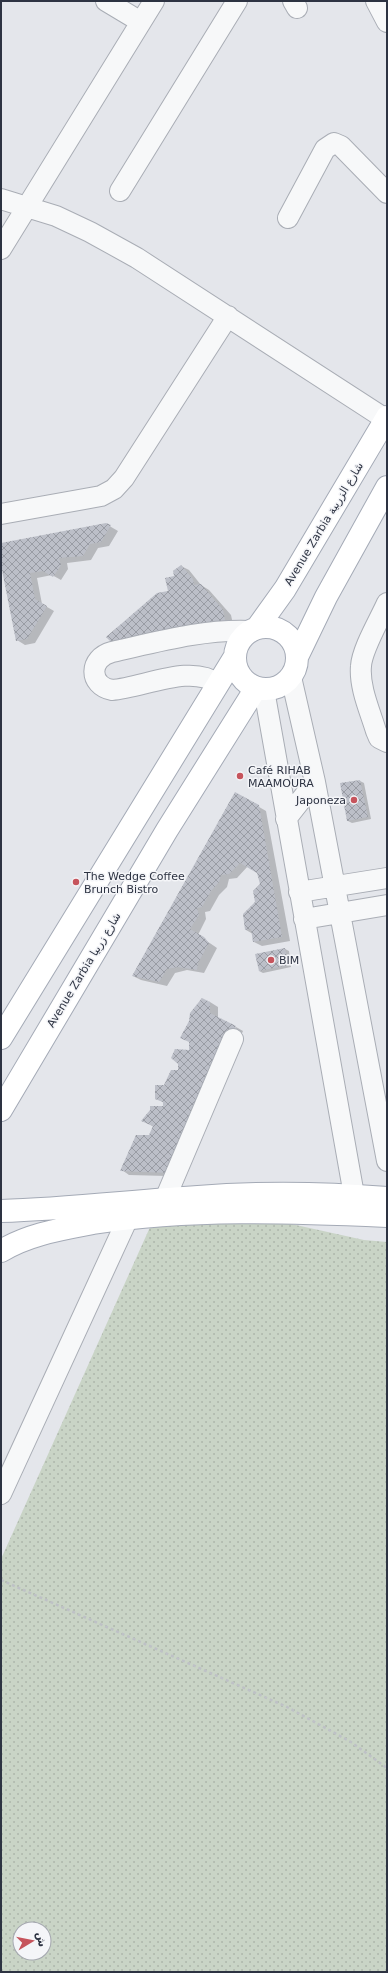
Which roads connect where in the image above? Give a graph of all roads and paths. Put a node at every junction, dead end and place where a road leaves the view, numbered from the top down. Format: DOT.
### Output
graph roads {
  1 [pos="106,1"];
  2 [pos="154,1"];
  3 [pos="237,1"];
  4 [pos="376,1"];
  5 [pos="141,22"];
  6 [pos="387,22"];
  7 [pos="120,191"];
  8 [pos="387,193"];
  9 [pos="1,199"];
  10 [pos="26,207"];
  11 [pos="288,218"];
  12 [pos="1,249"];
  13 [pos="228,316"];
  14 [pos="387,419"];
  15 [pos="387,487"];
  16 [pos="1,514"];
  17 [pos="387,603"];
  18 [pos="253,629"];
  19 [pos="234,658"];
  20 [pos="294,667"];
  21 [pos="218,684"];
  22 [pos="260,689"];
  23 [pos="387,742"];
  24 [pos="315,782"];
  25 [pos="286,819"];
  26 [pos="387,878"];
  27 [pos="335,886"];
  28 [pos="299,892"];
  29 [pos="387,905"];
  30 [pos="340,913"];
  31 [pos="304,920"];
  32 [pos="1,1038"];
  33 [pos="233,1039"];
  34 [pos="1,1110"];
  35 [pos="387,1161"];
  36 [pos="387,1198"];
  37 [pos="164,1199"];
  38 [pos="355,1205"];
  39 [pos="1,1211"];
  40 [pos="387,1216"];
  41 [pos="128,1218"];
  42 [pos="1,1251"];
  43 [pos="1,1494"];
  44 [pos="1,1580"];
  45 [pos="387,1768"];
  1 -- 5 [label="street"];
  2 -- 5 [label="street"];
  3 -- 7 [label="street"];
  4 -- 6 [label="street"];
  5 -- 10 [label="street"];
  8 -- 11 [label="street"];
  9 -- 10 [label="street"];
  10 -- 12 [label="street"];
  10 -- 13 [label="street"];
  13 -- 14 [label="street"];
  13 -- 16 [label="street"];
  14 -- 18 [label="main road, Avenue Zarbia شارع الزربية"];
  15 -- 20 [label="main road"];
  17 -- 23 [label="street"];
  18 -- 19 [label="main road"];
  18 -- 20 [label="main road"];
  18 -- 21 [label="street"];
  19 -- 21 [label="main road"];
  19 -- 22 [label="main road"];
  20 -- 22 [label="main road"];
  20 -- 24 [label="street"];
  21 -- 32 [label="main road"];
  22 -- 25 [label="street"];
  22 -- 34 [label="main road, Avenue Zarbia شارع زربيا"];
  24 -- 25 [label="street"];
  24 -- 27 [label="street"];
  25 -- 28 [label="street"];
  26 -- 27 [label="street"];
  27 -- 28 [label="street"];
  27 -- 30 [label="street"];
  28 -- 31 [label="street"];
  29 -- 30 [label="street"];
  30 -- 31 [label="street"];
  30 -- 35 [label="street"];
  31 -- 38 [label="street"];
  33 -- 37 [label="street"];
  36 -- 38 [label="main road"];
  37 -- 38 [label="main road"];
  37 -- 39 [label="main road"];
  38 -- 40 [label="main road"];
  38 -- 41 [label="main road"];
  41 -- 42 [label="main road"];
  41 -- 43 [label="street"];
  44 -- 45 [label="path"];
}
